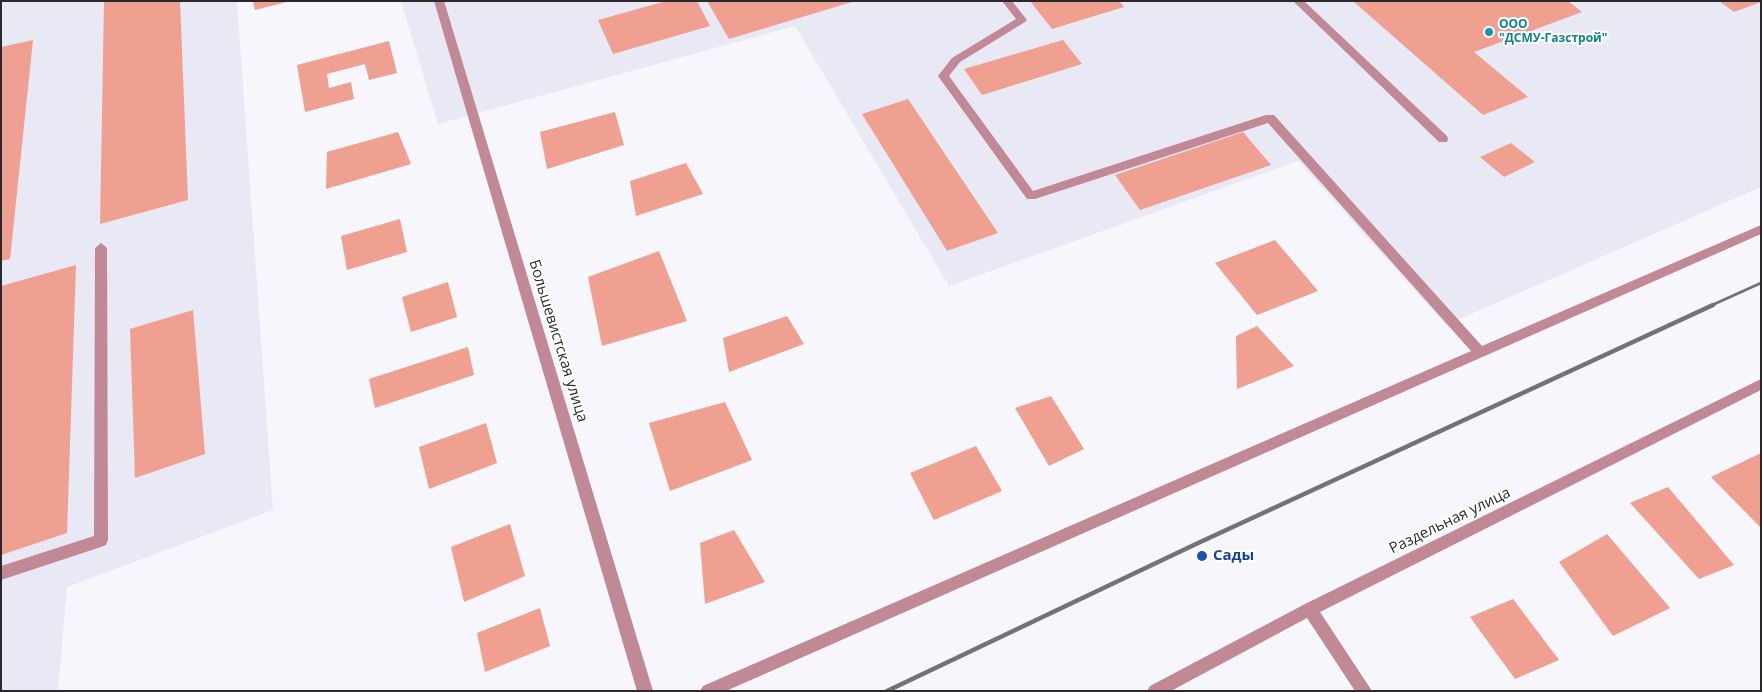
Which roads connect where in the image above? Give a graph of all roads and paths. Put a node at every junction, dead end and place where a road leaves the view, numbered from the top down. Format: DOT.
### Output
graph roads {
  1 [pos="440,1"];
  2 [pos="1007,1"];
  3 [pos="1298,1"];
  4 [pos="1443,139"];
  5 [pos="1761,229"];
  6 [pos="101,248"];
  7 [pos="1480,352"];
  8 [pos="1761,384"];
  9 [pos="1,573"];
  10 [pos="1310,609"];
  11 [pos="644,691"];
  12 [pos="708,691"];
  13 [pos="1155,691"];
  14 [pos="1364,691"];
  1 -- 11 [label="street, Большевистская улица"];
  2 -- 7 [label="street"];
  3 -- 4 [label="street"];
  5 -- 7 [label="street"];
  6 -- 9 [label="street"];
  7 -- 12 [label="street"];
  8 -- 10 [label="street, Раздельная улица"];
  10 -- 13 [label="street, Раздельная улица"];
  10 -- 14 [label="street"];
}
